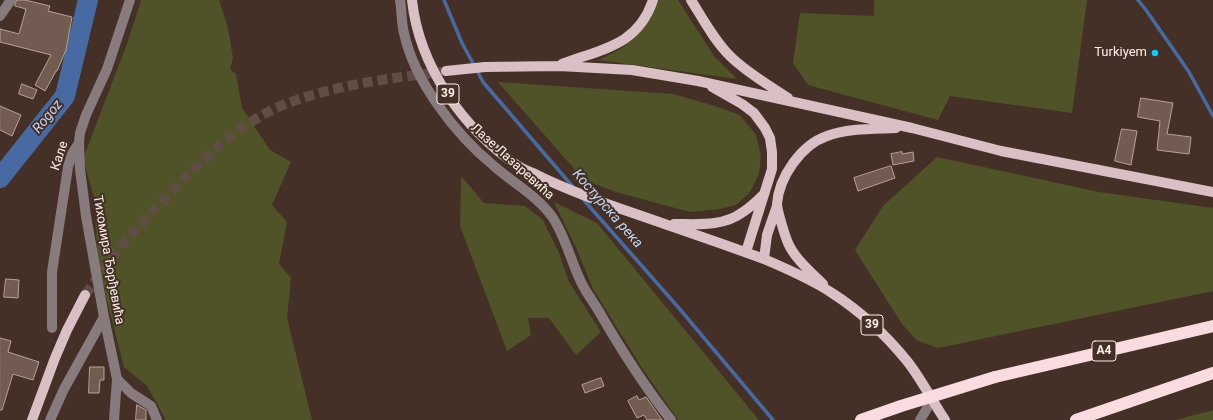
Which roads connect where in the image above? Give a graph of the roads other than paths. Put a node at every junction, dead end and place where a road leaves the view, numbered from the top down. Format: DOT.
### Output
graph roads {
  1 [pos="11,0"];
  2 [pos="130,0"];
  3 [pos="400,0"];
  4 [pos="412,0"];
  5 [pos="653,0"];
  6 [pos="691,0"];
  7 [pos="0,16"];
  8 [pos="559,66"];
  9 [pos="451,71"];
  10 [pos="698,81"];
  11 [pos="793,102"];
  12 [pos="912,128"];
  13 [pos="79,143"];
  14 [pos="766,192"];
  15 [pos="1213,192"];
  16 [pos="777,206"];
  17 [pos="665,224"];
  18 [pos="746,252"];
  19 [pos="764,259"];
  20 [pos="832,292"];
  21 [pos="85,295"];
  22 [pos="104,317"];
  23 [pos="1213,326"];
  24 [pos="52,328"];
  25 [pos="1213,373"];
  26 [pos="117,379"];
  27 [pos="932,400"];
  28 [pos="32,420"];
  29 [pos="50,420"];
  30 [pos="114,420"];
  31 [pos="157,420"];
  32 [pos="671,420"];
  33 [pos="861,420"];
  34 [pos="920,420"];
  35 [pos="945,420"];
  36 [pos="1076,420"];
  1 -- 7 [label="street"];
  2 -- 13 [label="street, Кале"];
  3 -- 32 [label="street, Лазе Лазаревића"];
  4 -- 17 [label="main road, 39"];
  5 -- 8 [label="main road"];
  6 -- 11 [label="main road"];
  8 -- 9 [label="main road"];
  8 -- 10 [label="main road"];
  10 -- 11 [label="main road"];
  10 -- 14 [label="main road"];
  11 -- 12 [label="main road"];
  12 -- 15 [label="main road"];
  12 -- 16 [label="main road"];
  13 -- 22 [label="street, Тихомира Ђорђевића"];
  13 -- 24 [label="street, Кале"];
  14 -- 17 [label="main road"];
  14 -- 18 [label="main road"];
  16 -- 19 [label="main road"];
  16 -- 20 [label="main road"];
  17 -- 18 [label="main road, 39"];
  18 -- 19 [label="main road, 39"];
  19 -- 20 [label="main road, 39"];
  20 -- 27 [label="main road, 39"];
  21 -- 28 [label="main road"];
  22 -- 26 [label="street, Тихомира Ђорђевића"];
  22 -- 29 [label="street"];
  23 -- 33 [label="highway, A4, bridge"];
  25 -- 36 [label="highway"];
  26 -- 30 [label="street, Тихомира Ђорђевића"];
  26 -- 31 [label="street"];
  27 -- 34 [label="street"];
  27 -- 35 [label="main road, 39"];
}
